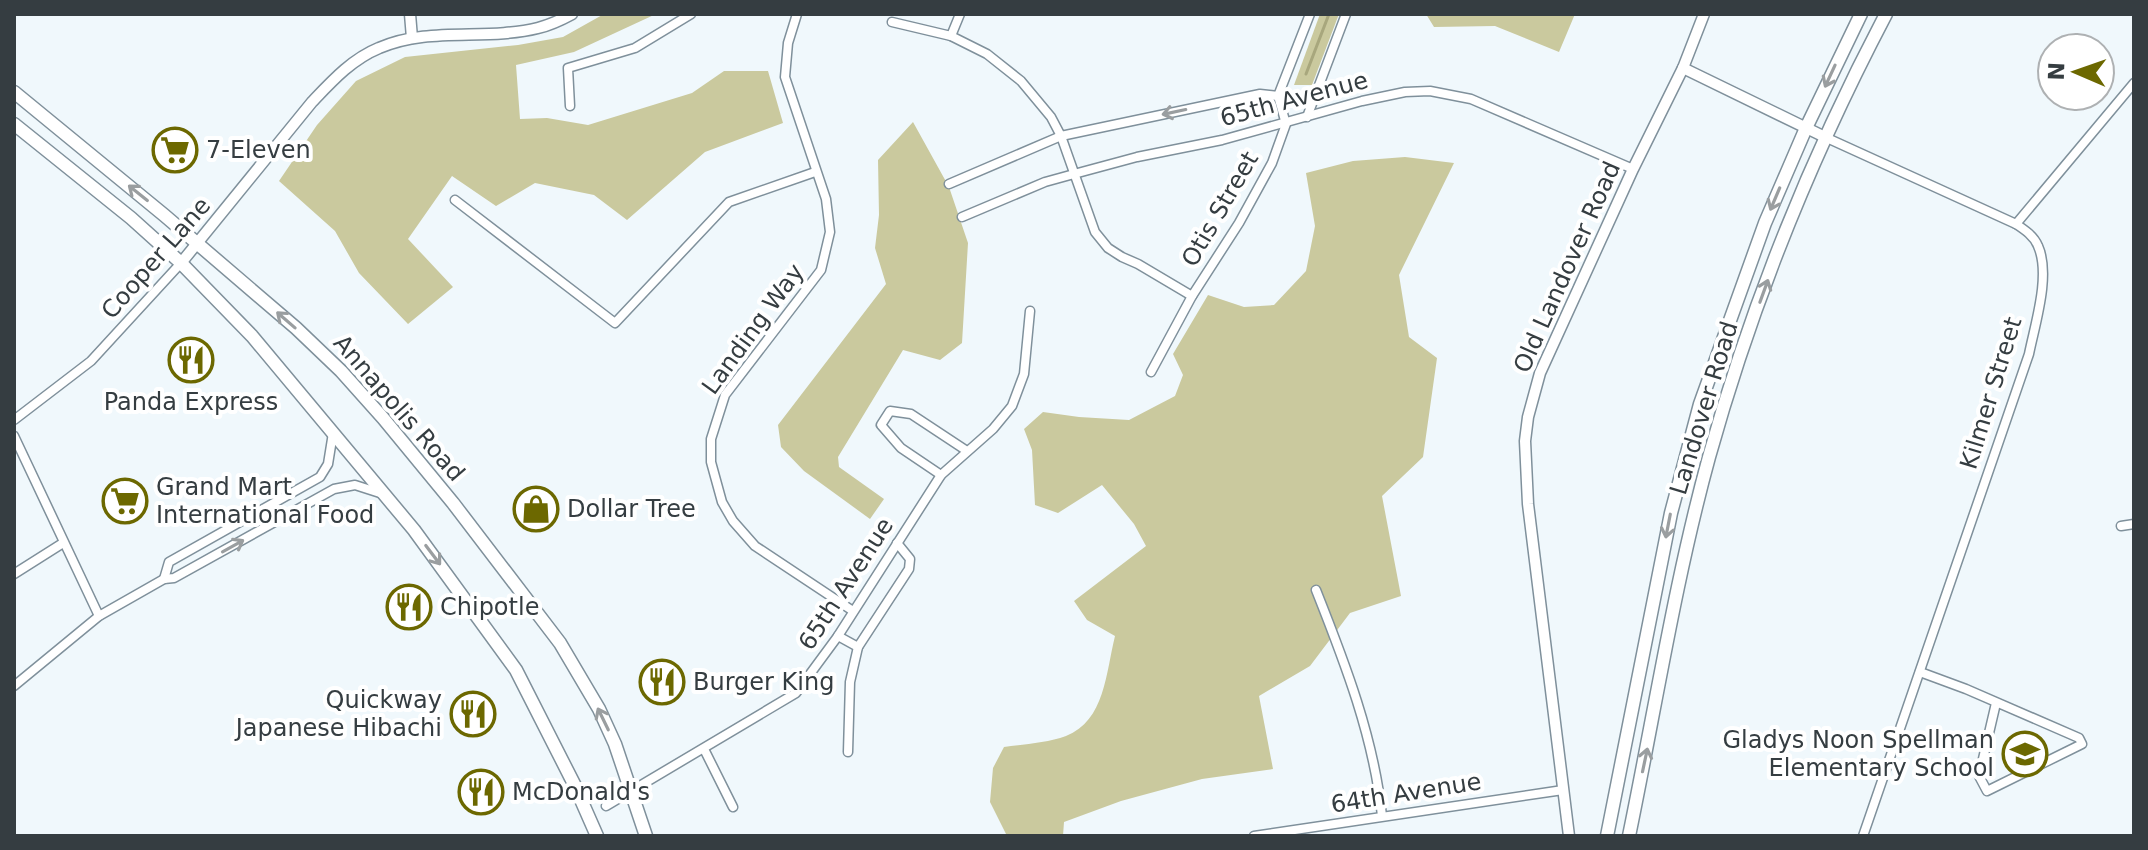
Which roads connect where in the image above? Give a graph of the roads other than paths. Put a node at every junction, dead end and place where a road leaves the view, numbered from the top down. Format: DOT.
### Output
graph roads {
  1 [pos="410,14"];
  2 [pos="572,14"];
  3 [pos="691,14"];
  4 [pos="797,14"];
  5 [pos="960,14"];
  6 [pos="1310,14"];
  7 [pos="1346,14"];
  8 [pos="1704,14"];
  9 [pos="1861,14"];
  10 [pos="1886,14"];
  11 [pos="892,22"];
  12 [pos="951,36"];
  13 [pos="412,38"];
  14 [pos="1683,68"];
  15 [pos="2134,83"];
  16 [pos="14,92"];
  17 [pos="1278,96"];
  18 [pos="570,106"];
  19 [pos="1307,117"];
  20 [pos="14,124"];
  21 [pos="1286,124"];
  22 [pos="1806,128"];
  23 [pos="1061,136"];
  24 [pos="1827,138"];
  25 [pos="1633,169"];
  26 [pos="815,172"];
  27 [pos="1074,174"];
  28 [pos="949,184"];
  29 [pos="455,200"];
  30 [pos="962,217"];
  31 [pos="2016,224"];
  32 [pos="197,245"];
  33 [pos="181,263"];
  34 [pos="1192,296"];
  35 [pos="1030,311"];
  36 [pos="1151,372"];
  37 [pos="14,420"];
  38 [pos="333,433"];
  39 [pos="14,436"];
  40 [pos="967,451"];
  41 [pos="941,475"];
  42 [pos="384,495"];
  43 [pos="2134,524"];
  44 [pos="2121,526"];
  45 [pos="63,543"];
  46 [pos="897,543"];
  47 [pos="14,574"];
  48 [pos="164,579"];
  49 [pos="1316,590"];
  50 [pos="853,611"];
  51 [pos="99,616"];
  52 [pos="838,636"];
  53 [pos="858,647"];
  54 [pos="1920,672"];
  55 [pos="14,686"];
  56 [pos="1996,703"];
  57 [pos="704,749"];
  58 [pos="848,752"];
  59 [pos="1563,790"];
  60 [pos="632,791"];
  61 [pos="606,806"];
  62 [pos="733,807"];
  63 [pos="1382,816"];
  64 [pos="597,836"];
  65 [pos="646,836"];
  66 [pos="1254,836"];
  67 [pos="1569,836"];
  68 [pos="1607,836"];
  69 [pos="1629,836"];
  70 [pos="1863,836"];
  1 -- 13 [label="street"];
  2 -- 13 [label="street, Cooper Lane"];
  3 -- 18 [label="street"];
  4 -- 26 [label="street, Landing Way"];
  5 -- 12 [label="street"];
  6 -- 17 [label="street"];
  7 -- 19 [label="street"];
  8 -- 14 [label="street, Old Landover Road"];
  9 -- 22 [label="main road, Landover Road, one-way"];
  10 -- 24 [label="main road, Landover Road"];
  11 -- 12 [label="street"];
  12 -- 23 [label="street"];
  13 -- 32 [label="street, Cooper Lane"];
  14 -- 22 [label="street, Kilmer Street"];
  14 -- 25 [label="street, Old Landover Road"];
  15 -- 31 [label="street"];
  32 -- 16 [label="main road, Annapolis Road, one-way"];
  17 -- 21 [label="street"];
  17 -- 23 [label="street, 65th Avenue, one-way"];
  19 -- 21 [label="street, 65th Avenue"];
  19 -- 25 [label="street, 65th Avenue"];
  20 -- 33 [label="main road"];
  21 -- 27 [label="street, 65th Avenue"];
  21 -- 34 [label="street, Otis Street"];
  22 -- 24 [label="street, Kilmer Street"];
  22 -- 68 [label="main road, Landover Road, one-way"];
  23 -- 27 [label="street"];
  23 -- 28 [label="street, 65th Avenue"];
  24 -- 31 [label="street, Kilmer Street"];
  69 -- 24 [label="main road, Landover Road, one-way"];
  25 -- 59 [label="street, Old Landover Road"];
  26 -- 29 [label="street"];
  26 -- 50 [label="street, Landing Way"];
  27 -- 30 [label="street, 65th Avenue"];
  27 -- 34 [label="street"];
  31 -- 54 [label="street, Kilmer Street"];
  32 -- 33 [label="street, Cooper Lane"];
  60 -- 32 [label="main road, Annapolis Road, one-way"];
  33 -- 37 [label="street, Cooper Lane"];
  33 -- 38 [label="main road"];
  34 -- 36 [label="street, Otis Street"];
  35 -- 40 [label="street, 65th Avenue"];
  38 -- 42 [label="main road"];
  38 -- 48 [label="street"];
  39 -- 45 [label="street"];
  40 -- 41 [label="street, 65th Avenue"];
  40 -- 41 [label="street"];
  41 -- 46 [label="street, 65th Avenue"];
  48 -- 42 [label="street, one-way"];
  42 -- 64 [label="main road, one-way"];
  43 -- 44 [label="street"];
  45 -- 47 [label="street"];
  45 -- 51 [label="street"];
  46 -- 50 [label="street, 65th Avenue"];
  46 -- 53 [label="street"];
  48 -- 51 [label="street"];
  49 -- 63 [label="street"];
  50 -- 52 [label="street, 65th Avenue"];
  51 -- 55 [label="street"];
  52 -- 53 [label="street"];
  52 -- 57 [label="street, 65th Avenue"];
  53 -- 58 [label="street"];
  54 -- 56 [label="street"];
  54 -- 70 [label="street, Kilmer Street"];
  56 -- 56 [label="street"];
  57 -- 60 [label="street, 65th Avenue"];
  57 -- 62 [label="street"];
  59 -- 63 [label="street, 64th Avenue"];
  59 -- 67 [label="street, Old Landover Road"];
  60 -- 61 [label="street, 65th Avenue"];
  60 -- 65 [label="main road, Annapolis Road"];
  63 -- 66 [label="street, 64th Avenue"];
}
